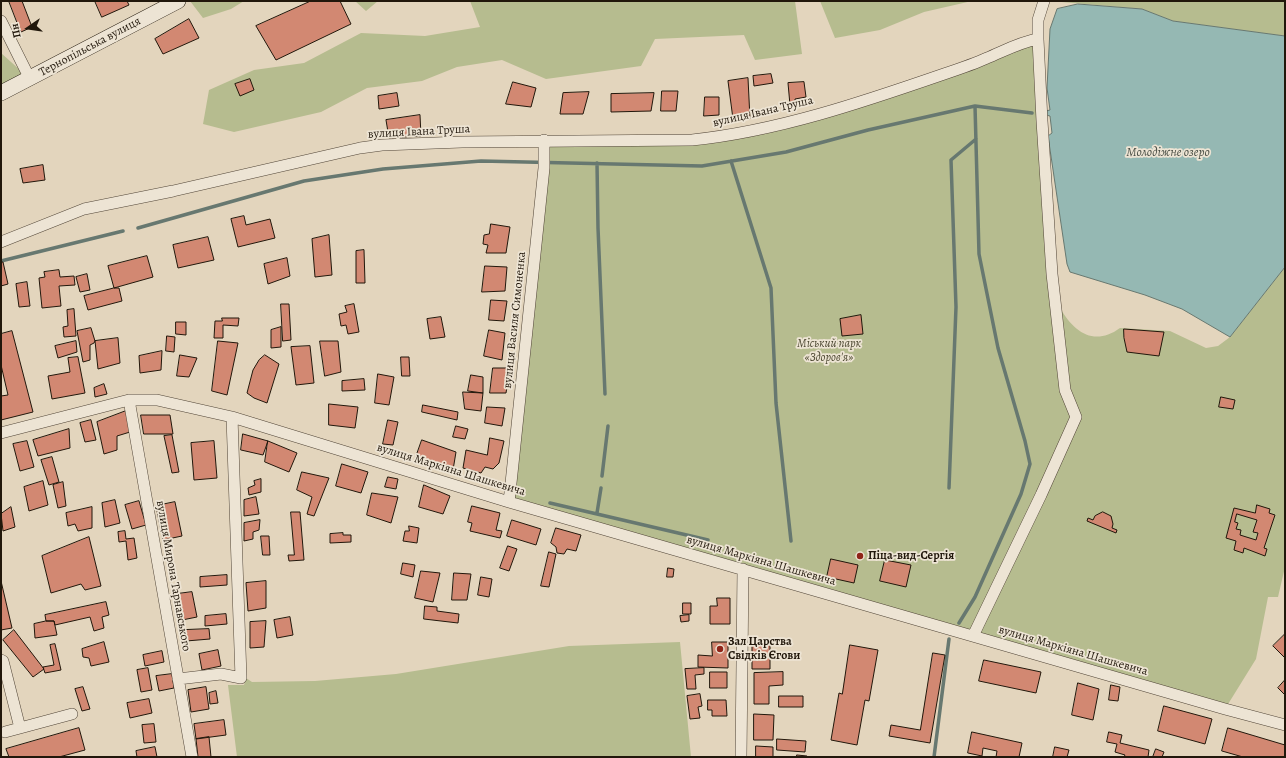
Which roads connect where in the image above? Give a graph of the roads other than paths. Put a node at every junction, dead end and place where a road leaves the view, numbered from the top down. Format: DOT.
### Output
graph roads {
  1 [pos="178,1"];
  2 [pos="1044,1"];
  3 [pos="1,21"];
  4 [pos="1038,39"];
  5 [pos="30,78"];
  6 [pos="1,93"];
  7 [pos="544,140"];
  8 [pos="1,242"];
  9 [pos="129,400"];
  10 [pos="232,417"];
  11 [pos="1,433"];
  12 [pos="509,502"];
  13 [pos="743,569"];
  14 [pos="973,636"];
  15 [pos="1,660"];
  16 [pos="178,679"];
  17 [pos="72,714"];
  18 [pos="1285,725"];
  19 [pos="20,728"];
  20 [pos="5,732"];
  21 [pos="192,757"];
  22 [pos="741,757"];
  1 -- 5 [label="street, Тернопільська вулиця"];
  2 -- 4 [label="street"];
  3 -- 5 [label="street"];
  4 -- 7 [label="street, вулиця Івана Труша"];
  4 -- 14 [label="street"];
  5 -- 6 [label="street, Тернопільська вулиця"];
  7 -- 8 [label="street, вулиця Івана Труша"];
  7 -- 12 [label="street, вулиця Василя Симоненка"];
  9 -- 10 [label="street, вулиця Маркіяна Шашкевича"];
  9 -- 11 [label="street, вулиця Маркіяна Шашкевича"];
  9 -- 16 [label="street, вулиця Мирона Тарнавського"];
  10 -- 12 [label="street, вулиця Маркіяна Шашкевича"];
  10 -- 16 [label="street"];
  12 -- 13 [label="street, вулиця Маркіяна Шашкевича"];
  13 -- 14 [label="street, вулиця Маркіяна Шашкевича"];
  13 -- 22 [label="street"];
  14 -- 18 [label="street, вулиця Маркіяна Шашкевича"];
  15 -- 19 [label="street"];
  16 -- 21 [label="street, вулиця Мирона Тарнавського"];
  17 -- 19 [label="street"];
  19 -- 20 [label="street"];
}
